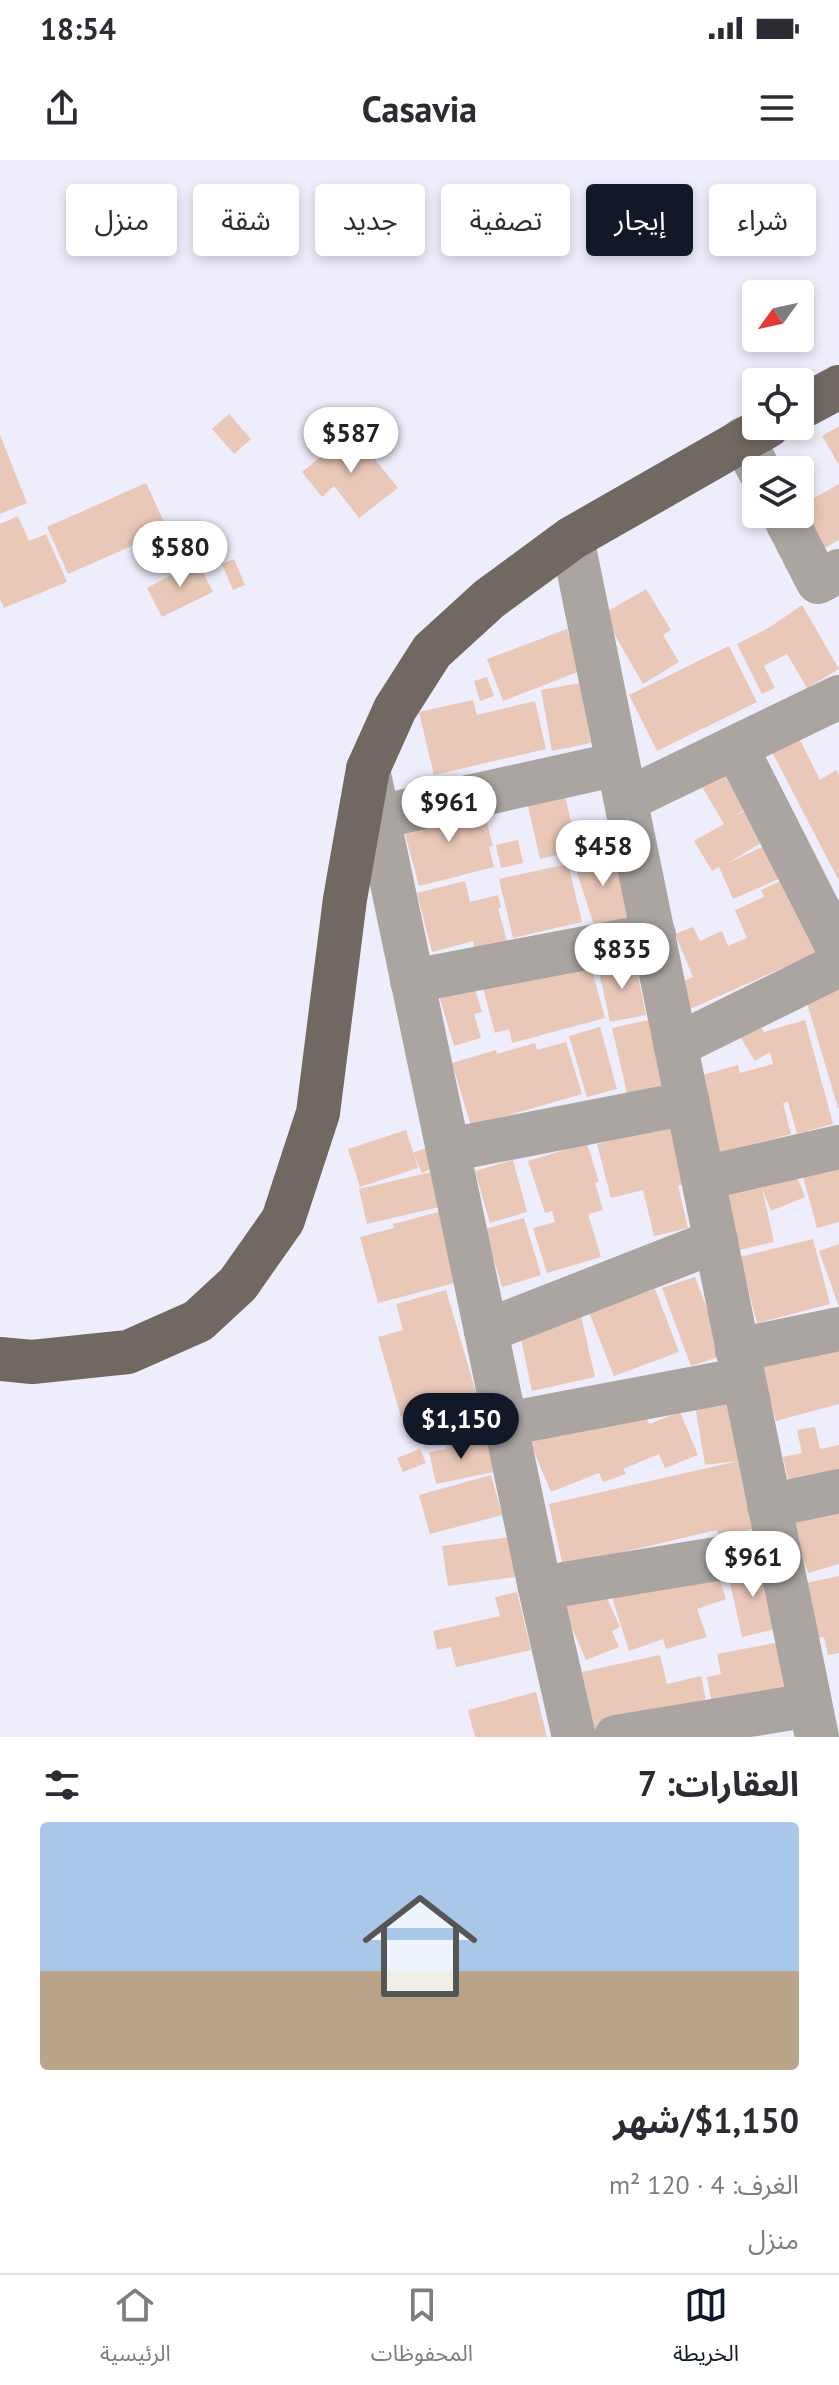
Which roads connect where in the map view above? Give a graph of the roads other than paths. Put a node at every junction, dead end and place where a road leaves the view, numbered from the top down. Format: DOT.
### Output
graph roads {
  1 [pos="839,387"];
  2 [pos="814,400"];
  3 [pos="757,445"];
  4 [pos="790,528"];
  5 [pos="572,538"];
  6 [pos="839,571"];
  7 [pos="839,697"];
  8 [pos="736,747"];
  9 [pos="368,769"];
  10 [pos="622,782"];
  11 [pos="378,817"];
  12 [pos="654,935"];
  13 [pos="839,950"];
  14 [pos="839,965"];
  15 [pos="412,981"];
  16 [pos="677,1045"];
  17 [pos="688,1103"];
  18 [pos="839,1147"];
  19 [pos="448,1150"];
  20 [pos="704,1178"];
  21 [pos="716,1241"];
  22 [pos="839,1329"];
  23 [pos="486,1331"];
  24 [pos="0,1359"];
  25 [pos="740,1364"];
  26 [pos="506,1424"];
  27 [pos="839,1491"];
  28 [pos="769,1506"];
  29 [pos="777,1549"];
  30 [pos="540,1588"];
  31 [pos="818,1704"];
  32 [pos="574,1737"];
  33 [pos="616,1737"];
  1 -- 2 [label="main road"];
  3 -- 5 [label="main road"];
  4 -- 6 [label="street"];
  5 -- 9 [label="main road"];
  5 -- 10 [label="street"];
  7 -- 8 [label="street"];
  8 -- 10 [label="street"];
  8 -- 13 [label="street"];
  9 -- 11 [label="street"];
  9 -- 24 [label="main road"];
  10 -- 11 [label="street"];
  10 -- 12 [label="street"];
  11 -- 15 [label="street"];
  12 -- 15 [label="street"];
  12 -- 16 [label="street"];
  14 -- 16 [label="street"];
  15 -- 19 [label="street"];
  16 -- 17 [label="street"];
  17 -- 19 [label="street"];
  17 -- 20 [label="street"];
  18 -- 20 [label="street"];
  19 -- 23 [label="street"];
  20 -- 21 [label="street"];
  21 -- 23 [label="street"];
  21 -- 25 [label="street"];
  22 -- 25 [label="street"];
  23 -- 26 [label="street"];
  25 -- 26 [label="street"];
  25 -- 28 [label="street"];
  26 -- 30 [label="street"];
  27 -- 28 [label="street"];
  28 -- 29 [label="street"];
  29 -- 30 [label="street"];
  29 -- 31 [label="street"];
  30 -- 32 [label="street"];
  31 -- 33 [label="street"];
}
